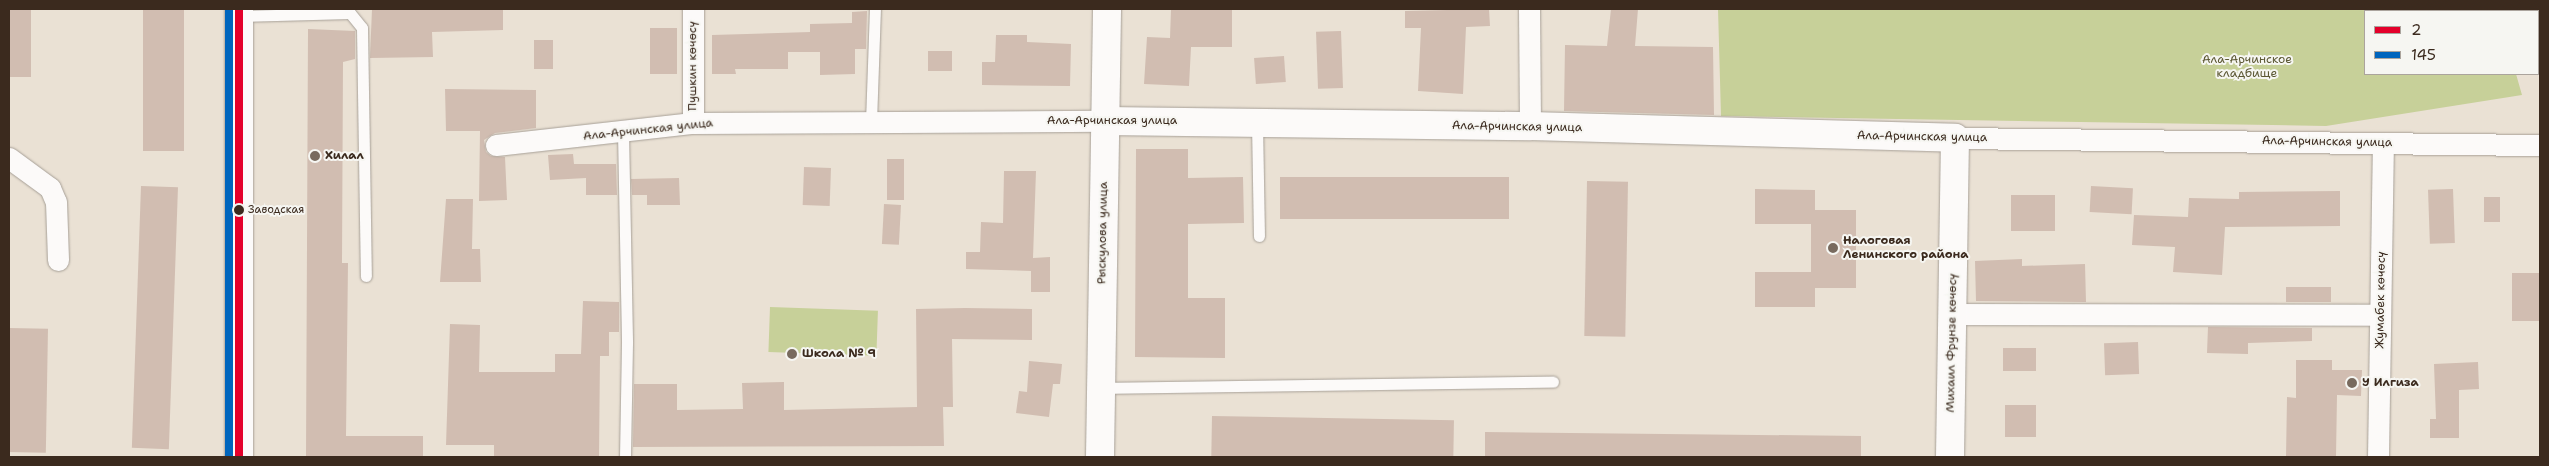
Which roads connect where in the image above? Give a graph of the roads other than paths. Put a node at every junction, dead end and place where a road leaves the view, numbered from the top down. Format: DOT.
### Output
graph roads {
  1 [pos="693,9"];
  2 [pos="875,9"];
  3 [pos="1107,9"];
  4 [pos="1529,9"];
  5 [pos="239,13"];
  6 [pos="1105,121"];
  7 [pos="871,122"];
  8 [pos="692,123"];
  9 [pos="1257,123"];
  10 [pos="1530,126"];
  11 [pos="623,132"];
  12 [pos="1954,138"];
  13 [pos="2383,143"];
  14 [pos="496,145"];
  15 [pos="2540,145"];
  16 [pos="9,158"];
  17 [pos="1259,236"];
  18 [pos="58,260"];
  19 [pos="366,276"];
  20 [pos="1953,314"];
  21 [pos="2380,315"];
  22 [pos="1553,382"];
  23 [pos="1101,388"];
  24 [pos="239,457"];
  25 [pos="625,457"];
  26 [pos="1100,457"];
  27 [pos="1950,457"];
  28 [pos="2378,457"];
  1 -- 8 [label="street, Пушкин көчөсү"];
  2 -- 7 [label="lane"];
  3 -- 6 [label="street, Рыскулова улица"];
  4 -- 10 [label="street"];
  5 -- 19 [label="lane"];
  5 -- 24 [label="street"];
  6 -- 7 [label="street, Ала-Арчинская улица"];
  6 -- 9 [label="street, Ала-Арчинская улица"];
  6 -- 23 [label="street, Рыскулова улица"];
  7 -- 8 [label="street, Ала-Арчинская улица"];
  8 -- 11 [label="street, Ала-Арчинская улица"];
  9 -- 10 [label="street, Ала-Арчинская улица"];
  9 -- 17 [label="lane"];
  10 -- 12 [label="street, Ала-Арчинская улица"];
  11 -- 14 [label="street, Ала-Арчинская улица"];
  11 -- 25 [label="lane"];
  12 -- 13 [label="street, Ала-Арчинская улица"];
  12 -- 20 [label="street, Михаил Фрунзе көчөсү"];
  13 -- 15 [label="street, Ала-Арчинская улица"];
  13 -- 21 [label="street, Жумабек көчөсү"];
  16 -- 18 [label="street"];
  20 -- 21 [label="street"];
  20 -- 27 [label="street, Михаил Фрунзе көчөсү"];
  21 -- 28 [label="street, Жумабек көчөсү"];
  22 -- 23 [label="lane"];
  23 -- 26 [label="street, Рыскулова улица"];
}
